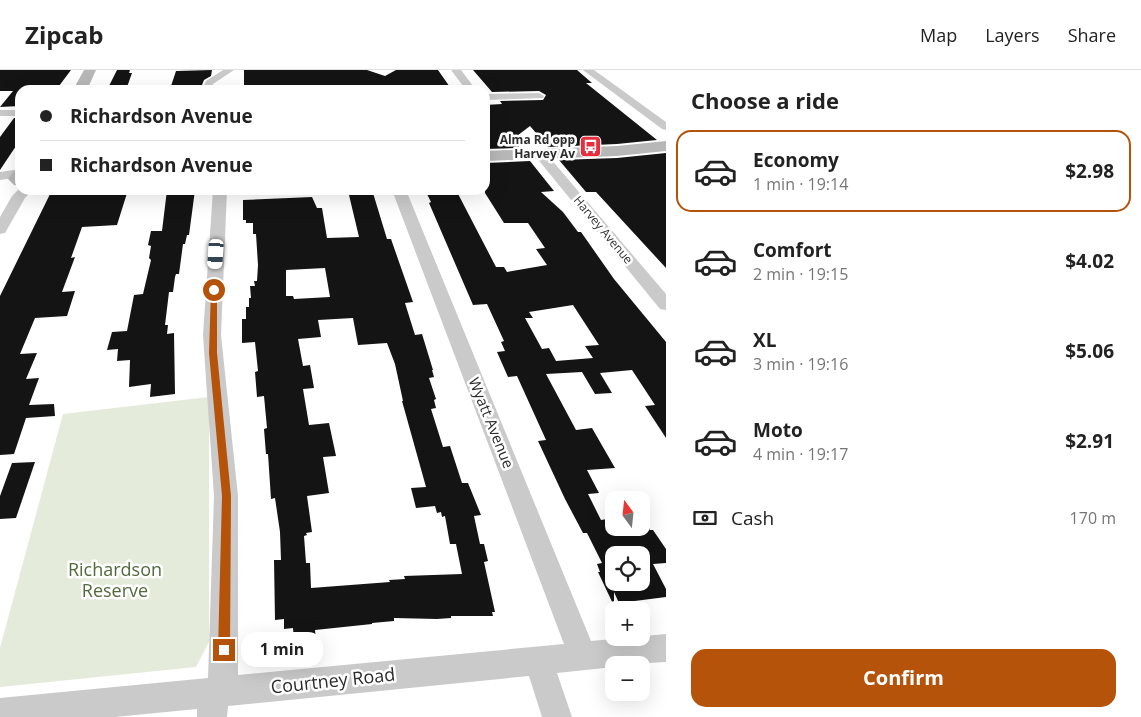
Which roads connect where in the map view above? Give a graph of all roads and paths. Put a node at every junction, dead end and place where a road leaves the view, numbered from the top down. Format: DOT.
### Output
graph roads {
  1 [pos="90,70"];
  2 [pos="229,70"];
  3 [pos="456,70"];
  4 [pos="588,70"];
  5 [pos="82,85"];
  6 [pos="208,85"];
  7 [pos="467,85"];
  8 [pos="539,96"];
  9 [pos="490,97"];
  10 [pos="0,113"];
  11 [pos="15,113"];
  12 [pos="666,128"];
  13 [pos="666,146"];
  14 [pos="666,150"];
  15 [pos="617,151"];
  16 [pos="540,154"];
  17 [pos="490,156"];
  18 [pos="0,177"];
  19 [pos="15,182"];
  20 [pos="15,195"];
  21 [pos="220,195"];
  22 [pos="401,195"];
  23 [pos="0,230"];
  24 [pos="666,305"];
  25 [pos="666,648"];
  26 [pos="583,656"];
  27 [pos="538,660"];
  28 [pos="216,700"];
  29 [pos="0,714"];
  30 [pos="557,717"];
  1 -- 5 [label="main road"];
  2 -- 6 [label="street"];
  3 -- 7 [label="street"];
  4 -- 12 [label="street"];
  8 -- 9 [label="street"];
  10 -- 11 [label="street"];
  13 -- 15 [label="main road"];
  14 -- 15 [label="main road"];
  15 -- 16 [label="main road"];
  16 -- 17 [label="main road"];
  16 -- 24 [label="street, Harvey Avenue"];
  18 -- 19 [label="street"];
  20 -- 23 [label="street"];
  21 -- 28 [label="street"];
  22 -- 26 [label="street, Wyatt Avenue"];
  25 -- 26 [label="street, Courtney Road"];
  26 -- 27 [label="street, Courtney Road"];
  27 -- 28 [label="street, Courtney Road"];
  27 -- 30 [label="street"];
  28 -- 29 [label="street, Courtney Road"];
}
